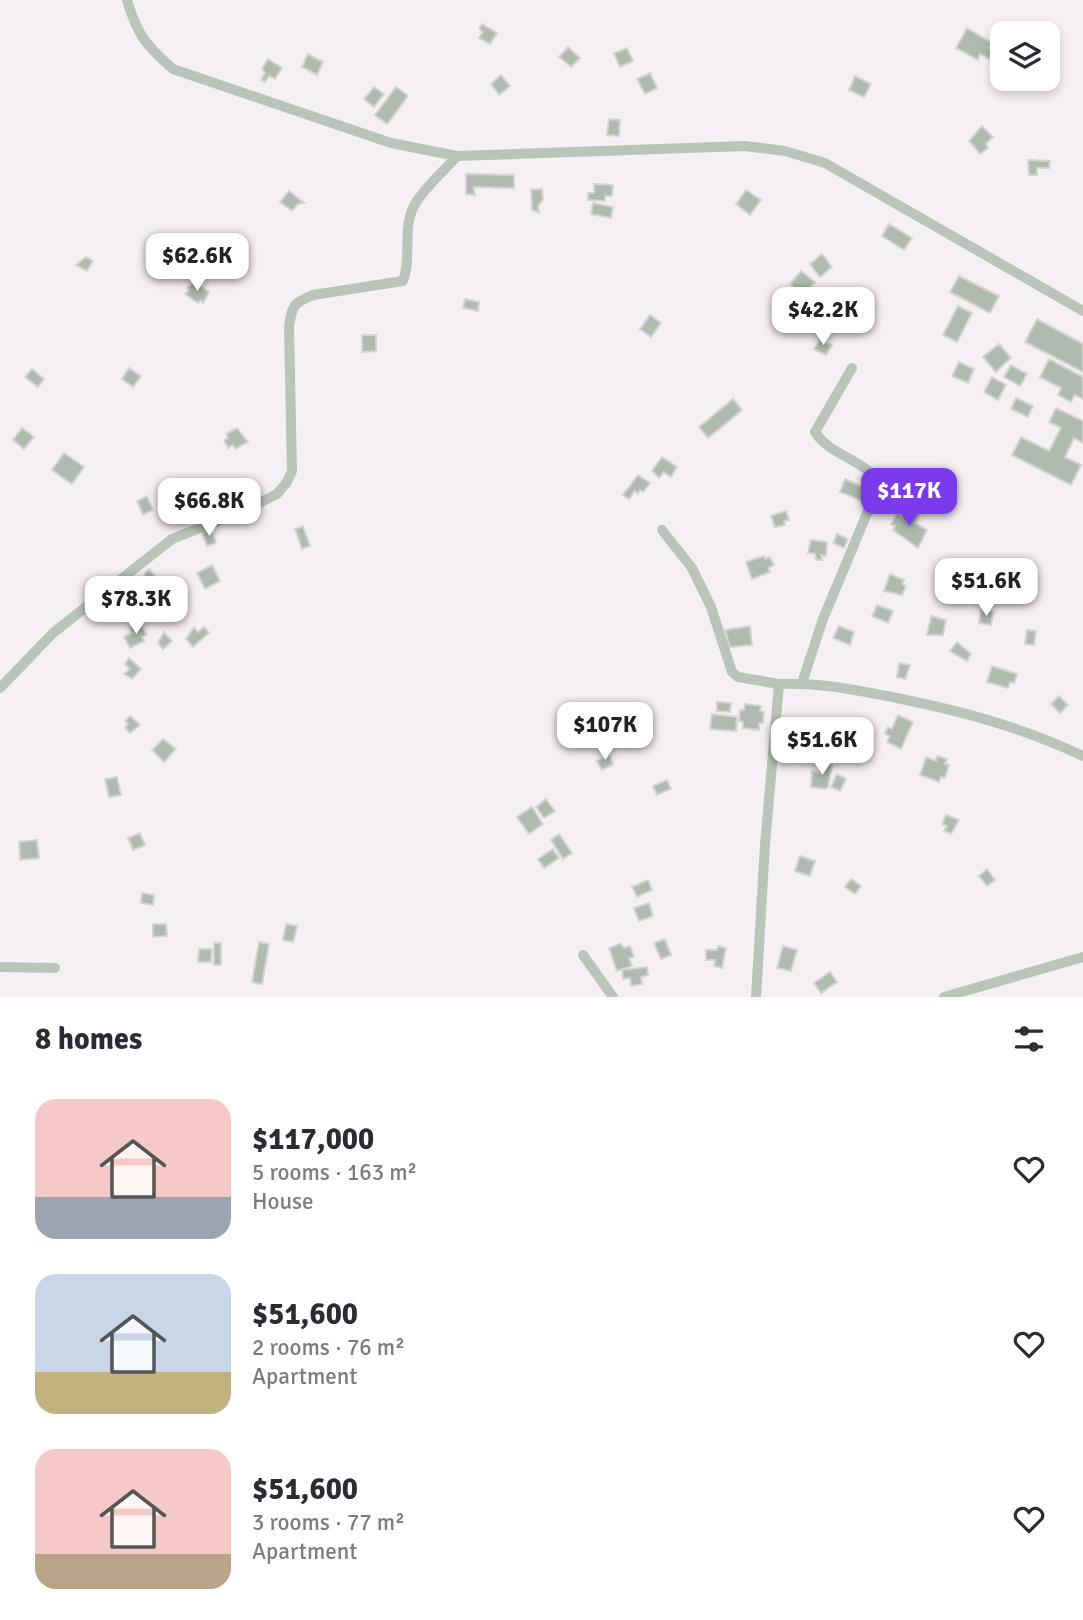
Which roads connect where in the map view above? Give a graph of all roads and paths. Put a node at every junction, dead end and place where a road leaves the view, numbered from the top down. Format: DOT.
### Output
graph roads {
  1 [pos="127,0"];
  2 [pos="457,156"];
  3 [pos="1083,311"];
  4 [pos="852,368"];
  5 [pos="662,530"];
  6 [pos="802,682"];
  7 [pos="779,684"];
  8 [pos="0,688"];
  9 [pos="1083,756"];
  10 [pos="583,955"];
  11 [pos="1083,957"];
  12 [pos="0,967"];
  13 [pos="55,968"];
  14 [pos="613,997"];
  15 [pos="756,997"];
  16 [pos="944,997"];
  1 -- 2 [label="street"];
  2 -- 3 [label="street"];
  2 -- 8 [label="street"];
  4 -- 6 [label="street"];
  5 -- 7 [label="street"];
  6 -- 7 [label="street"];
  6 -- 9 [label="street"];
  7 -- 15 [label="street"];
  10 -- 14 [label="street"];
  11 -- 16 [label="street"];
  12 -- 13 [label="street"];
}
